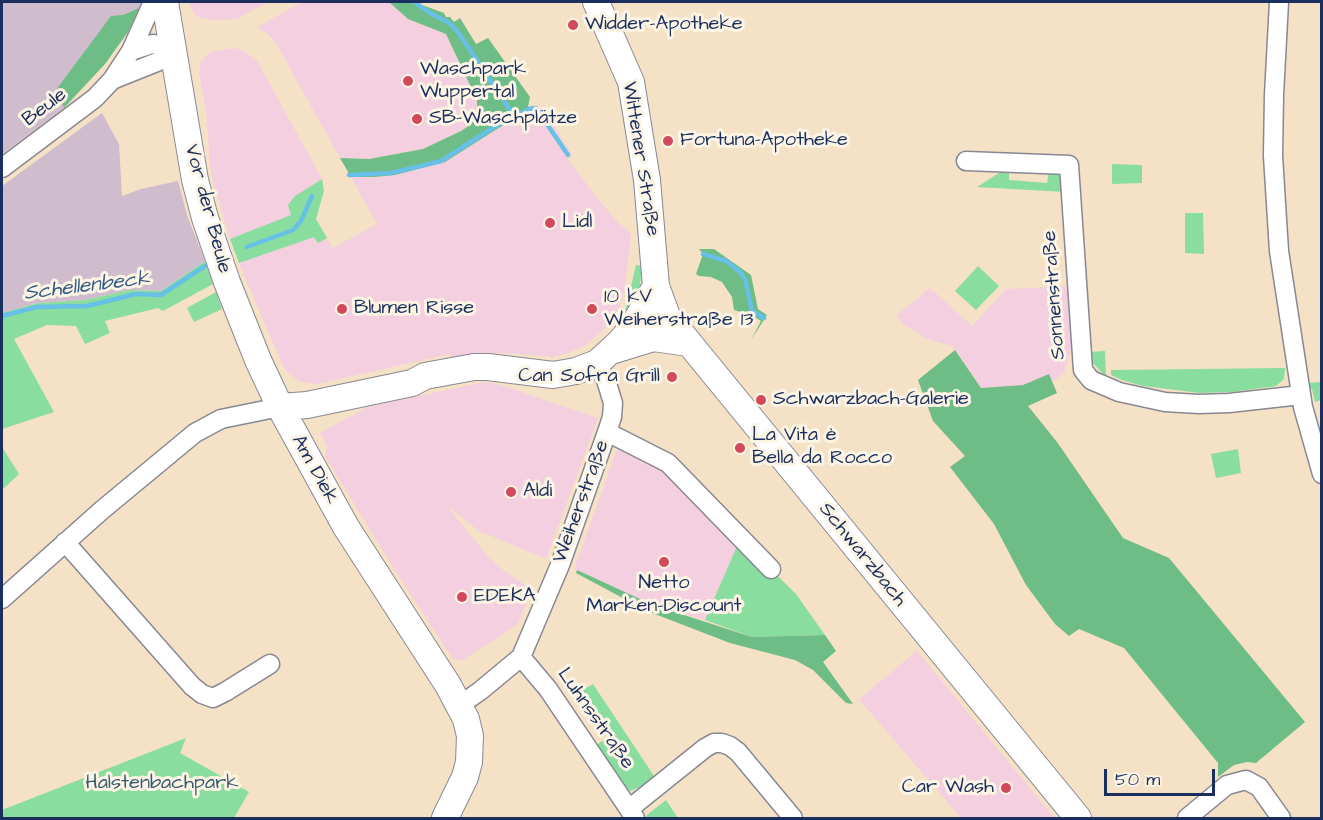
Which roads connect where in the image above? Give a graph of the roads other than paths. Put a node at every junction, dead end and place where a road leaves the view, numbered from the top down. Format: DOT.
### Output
graph roads {
  1 [pos="153,2"];
  2 [pos="165,2"];
  3 [pos="596,2"];
  4 [pos="1279,2"];
  5 [pos="172,46"];
  6 [pos="131,51"];
  7 [pos="112,80"];
  8 [pos="966,161"];
  9 [pos="2,168"];
  10 [pos="656,286"];
  11 [pos="689,343"];
  12 [pos="605,356"];
  13 [pos="1301,395"];
  14 [pos="280,408"];
  15 [pos="607,432"];
  16 [pos="1322,474"];
  17 [pos="65,542"];
  18 [pos="771,569"];
  19 [pos="2,599"];
  20 [pos="521,657"];
  21 [pos="270,664"];
  22 [pos="460,705"];
  23 [pos="632,814"];
  24 [pos="445,819"];
  25 [pos="793,819"];
  26 [pos="1078,819"];
  27 [pos="1187,819"];
  28 [pos="1281,819"];
  1 -- 6 [label="street, Beule"];
  2 -- 5 [label="street, Vor der Beule"];
  3 -- 10 [label="street, Wittener Straße"];
  4 -- 13 [label="street"];
  5 -- 6 [label="street"];
  5 -- 7 [label="street, Beule"];
  5 -- 14 [label="street, Vor der Beule"];
  6 -- 7 [label="street, Beule"];
  7 -- 9 [label="street, Beule"];
  8 -- 13 [label="street, Sonnenstraße"];
  10 -- 11 [label="street, Schwarzbach"];
  10 -- 12 [label="street"];
  11 -- 12 [label="street, Am Diek"];
  11 -- 26 [label="street, Schwarzbach"];
  12 -- 14 [label="street, Am Diek"];
  12 -- 15 [label="street, Weiherstraße"];
  13 -- 16 [label="street"];
  14 -- 17 [label="street"];
  14 -- 22 [label="street, Am Diek"];
  15 -- 18 [label="street, Weiherstraße"];
  15 -- 20 [label="street, Weiherstraße"];
  17 -- 19 [label="street"];
  17 -- 21 [label="street"];
  20 -- 22 [label="street"];
  20 -- 23 [label="street, Luhnsstraße"];
  22 -- 24 [label="street, Am Diek"];
  23 -- 25 [label="street, Luhnsstraße"];
  27 -- 28 [label="street"];
}
